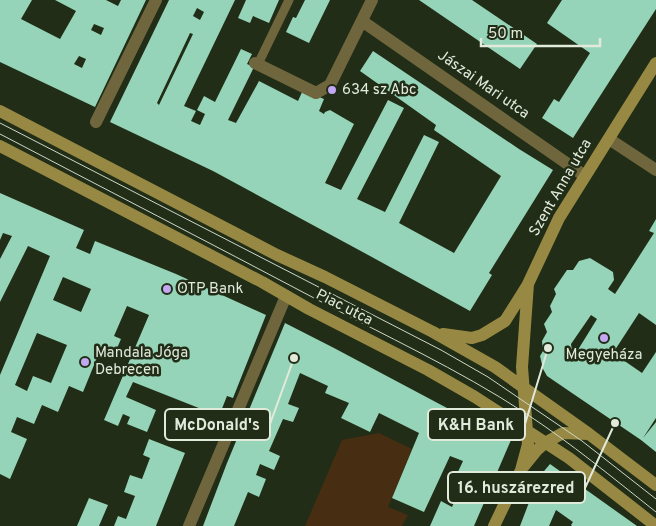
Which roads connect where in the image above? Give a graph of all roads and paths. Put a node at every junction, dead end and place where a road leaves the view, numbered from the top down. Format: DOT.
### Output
graph roads {
  1 [pos="156,0"];
  2 [pos="288,0"];
  3 [pos="372,0"];
  4 [pos="362,21"];
  5 [pos="656,62"];
  6 [pos="257,63"];
  7 [pos="0,111"];
  8 [pos="96,122"];
  9 [pos="609,138"];
  10 [pos="0,146"];
  11 [pos="656,170"];
  12 [pos="585,176"];
  13 [pos="528,284"];
  14 [pos="286,296"];
  15 [pos="433,332"];
  16 [pos="524,388"];
  17 [pos="527,431"];
  18 [pos="589,434"];
  19 [pos="545,443"];
  20 [pos="521,470"];
  21 [pos="656,485"];
  22 [pos="189,526"];
  23 [pos="494,526"];
  24 [pos="656,526"];
  1 -- 8 [label="street"];
  2 -- 6 [label="lane"];
  3 -- 4 [label="street"];
  4 -- 6 [label="street"];
  4 -- 12 [label="street, Jászai Mari utca"];
  5 -- 9 [label="street, Szent Anna utca"];
  7 -- 15 [label="street, Piac utca"];
  9 -- 11 [label="street"];
  9 -- 12 [label="street, Szent Anna utca"];
  10 -- 14 [label="street, Piac utca"];
  12 -- 13 [label="street, Szent Anna utca"];
  13 -- 15 [label="street"];
  13 -- 16 [label="street, Szent Anna utca"];
  14 -- 17 [label="street, Piac utca"];
  14 -- 22 [label="street"];
  15 -- 16 [label="street, Piac utca"];
  16 -- 17 [label="street, Szent Anna utca"];
  16 -- 18 [label="street, Piac utca"];
  17 -- 19 [label="street, Piac utca"];
  17 -- 20 [label="street, Szent Anna utca"];
  18 -- 19 [label="street"];
  18 -- 21 [label="street, Piac utca"];
  19 -- 20 [label="street"];
  19 -- 24 [label="street, Piac utca"];
  20 -- 23 [label="street"];
}
